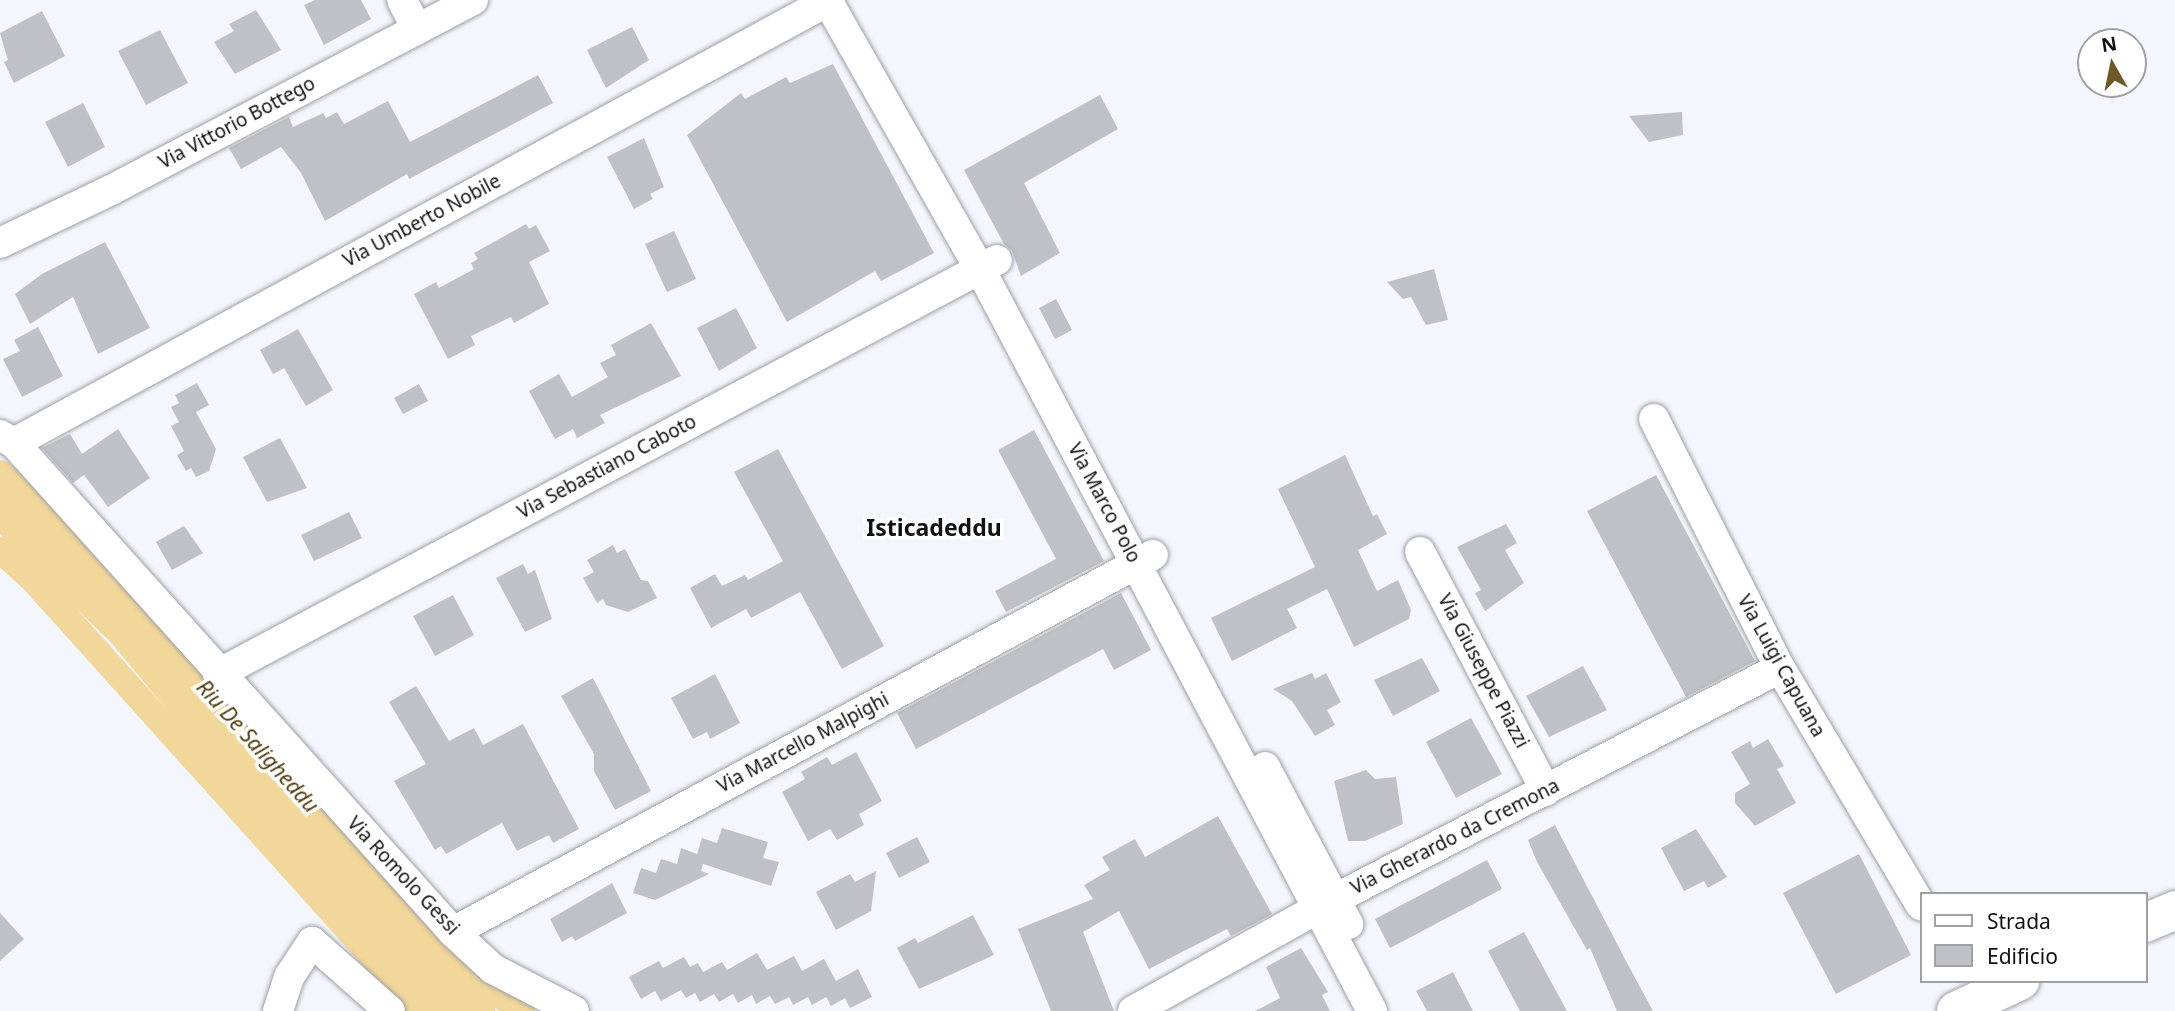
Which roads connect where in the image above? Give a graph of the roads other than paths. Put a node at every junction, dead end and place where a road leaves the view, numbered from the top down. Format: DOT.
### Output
graph roads {
  1 [pos="402,0"];
  2 [pos="473,0"];
  3 [pos="834,0"];
  4 [pos="417,29"];
  5 [pos="0,243"];
  6 [pos="988,264"];
  7 [pos="1654,419"];
  8 [pos="7,439"];
  9 [pos="1420,552"];
  10 [pos="1145,559"];
  11 [pos="1780,668"];
  12 [pos="218,674"];
  13 [pos="1546,791"];
  14 [pos="1920,903"];
  15 [pos="1327,904"];
  16 [pos="2175,910"];
  17 [pos="2147,922"];
  18 [pos="453,932"];
  19 [pos="2016,983"];
  20 [pos="278,1011"];
  21 [pos="390,1011"];
  22 [pos="574,1011"];
  23 [pos="1133,1011"];
  24 [pos="1372,1011"];
  25 [pos="1394,1011"];
  26 [pos="1955,1011"];
  1 -- 4 [label="street"];
  2 -- 4 [label="street, Via Vittorio Bottego"];
  3 -- 6 [label="street, Via Marco Polo"];
  3 -- 8 [label="street, Via Umberto Nobile"];
  4 -- 5 [label="street, Via Vittorio Bottego"];
  6 -- 10 [label="street, Via Marco Polo"];
  6 -- 12 [label="street, Via Sebastiano Caboto"];
  7 -- 11 [label="street, Via Luigi Capuana"];
  8 -- 12 [label="street, Via Romolo Gessi"];
  9 -- 13 [label="street, Via Giuseppe Piazzi"];
  10 -- 15 [label="street, Via Marco Polo"];
  10 -- 18 [label="street, Via Marcello Malpighi"];
  11 -- 13 [label="street, Via Gherardo da Cremona"];
  11 -- 14 [label="street, Via Luigi Capuana"];
  12 -- 18 [label="street, Via Romolo Gessi"];
  13 -- 15 [label="street, Via Gherardo da Cremona"];
  15 -- 23 [label="street, Via Gherardo da Cremona"];
  15 -- 24 [label="street, Via Marco Polo"];
  15 -- 25 [label="street, Via Marco Polo"];
  16 -- 17 [label="main road"];
  18 -- 22 [label="street, Via Romolo Gessi"];
  19 -- 26 [label="main road"];
  20 -- 21 [label="street"];
}
